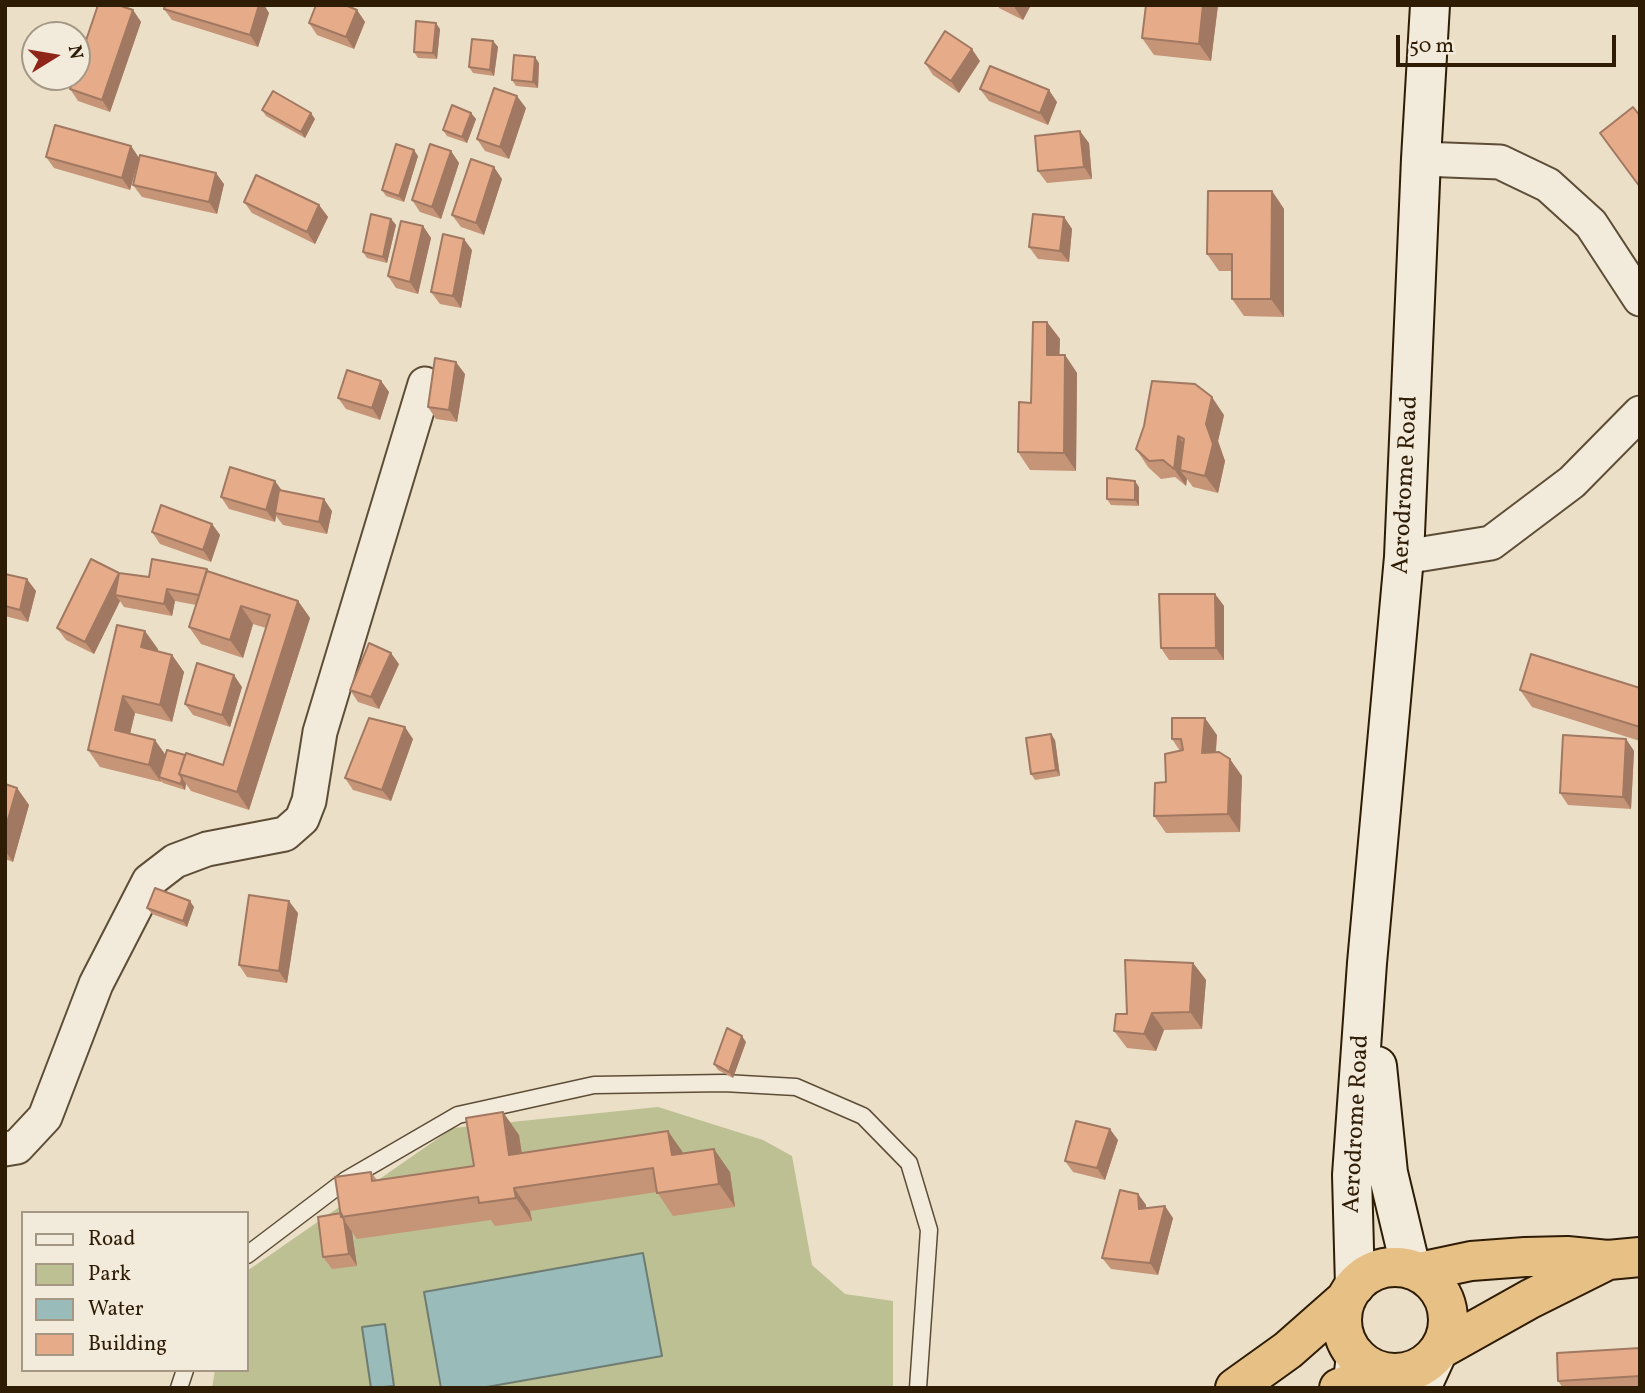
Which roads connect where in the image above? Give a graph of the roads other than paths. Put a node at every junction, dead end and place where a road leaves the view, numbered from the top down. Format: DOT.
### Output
graph roads {
  1 [pos="1430,5"];
  2 [pos="1421,159"];
  3 [pos="1640,299"];
  4 [pos="425,384"];
  5 [pos="1640,413"];
  6 [pos="1404,557"];
  7 [pos="1367,963"];
  8 [pos="5,1149"];
  9 [pos="248,1254"];
  10 [pos="1624,1259"];
  11 [pos="1415,1271"];
  12 [pos="1351,1292"];
  13 [pos="1438,1352"];
  14 [pos="1356,1377"];
  15 [pos="918,1388"];
  16 [pos="1235,1388"];
  17 [pos="1421,1388"];
  1 -- 2 [label="street, Aerodrome Road"];
  2 -- 3 [label="street"];
  2 -- 6 [label="street, Aerodrome Road"];
  4 -- 8 [label="street"];
  5 -- 6 [label="street"];
  6 -- 7 [label="street, Aerodrome Road"];
  7 -- 11 [label="street, Aerodrome Road"];
  7 -- 12 [label="street, Aerodrome Road"];
  9 -- 15 [label="lane"];
  10 -- 11 [label="highway"];
  10 -- 13 [label="highway"];
  11 -- 12 [label="highway"];
  11 -- 13 [label="highway"];
  12 -- 14 [label="highway"];
  12 -- 16 [label="highway"];
  13 -- 14 [label="highway"];
  13 -- 17 [label="street"];
}
